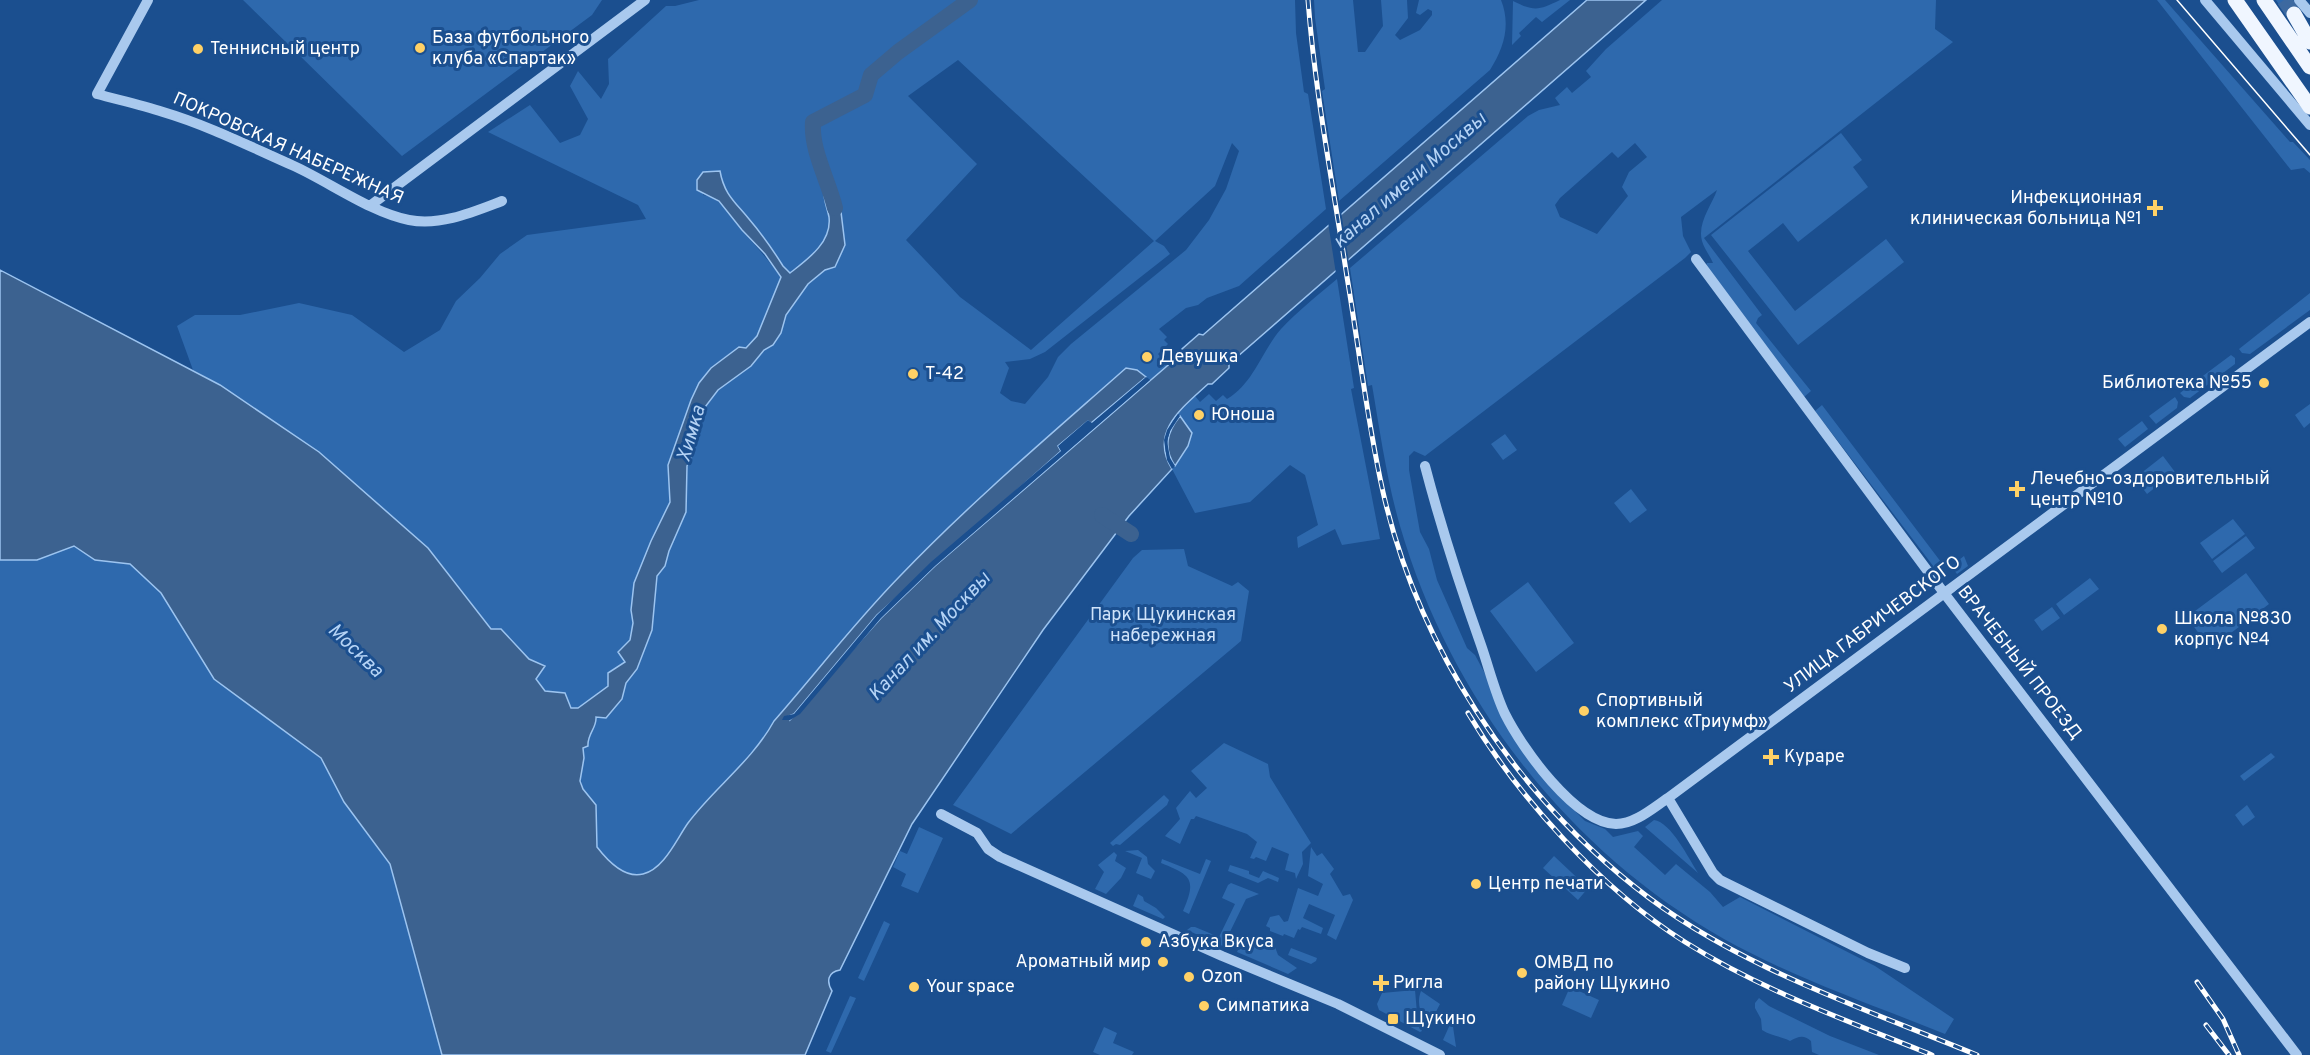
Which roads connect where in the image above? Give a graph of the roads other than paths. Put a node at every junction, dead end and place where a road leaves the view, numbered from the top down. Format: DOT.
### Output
graph roads {
  1 [pos="148,0"];
  2 [pos="645,0"];
  3 [pos="2205,0"];
  4 [pos="2227,0"];
  5 [pos="2235,0"];
  6 [pos="2264,0"];
  7 [pos="2296,7"];
  8 [pos="2310,13"];
  9 [pos="2310,35"];
  10 [pos="2310,42"];
  11 [pos="2266,46"];
  12 [pos="2310,67"];
  13 [pos="2310,107"];
  14 [pos="2310,125"];
  15 [pos="502,201"];
  16 [pos="371,205"];
  17 [pos="1696,259"];
  18 [pos="2310,322"];
  19 [pos="1425,466"];
  20 [pos="1944,593"];
  21 [pos="1668,798"];
  22 [pos="942,814"];
  23 [pos="1905,968"];
  24 [pos="1440,1055"];
  25 [pos="2297,1055"];
  1 -- 16 [label="street, ПОКРОВСКАЯ НАБЕРЕЖНАЯ"];
  2 -- 16 [label="street"];
  3 -- 14 [label="street"];
  4 -- 11 [label="main road"];
  5 -- 11 [label="main road"];
  6 -- 12 [label="main road"];
  7 -- 8 [label="street"];
  7 -- 9 [label="street"];
  7 -- 10 [label="main road"];
  11 -- 13 [label="main road"];
  15 -- 16 [label="street, ПОКРОВСКАЯ НАБЕРЕЖНАЯ"];
  17 -- 20 [label="street, ВРАЧЕБНЫЙ ПРОЕЗД"];
  18 -- 20 [label="street, УЛИЦА ГАБРИЧЕВСКОГО"];
  19 -- 21 [label="street, УЛИЦА ГАБРИЧЕВСКОГО"];
  20 -- 21 [label="street, УЛИЦА ГАБРИЧЕВСКОГО"];
  20 -- 25 [label="street, ВРАЧЕБНЫЙ ПРОЕЗД"];
  21 -- 23 [label="street"];
  22 -- 24 [label="street"];
}
